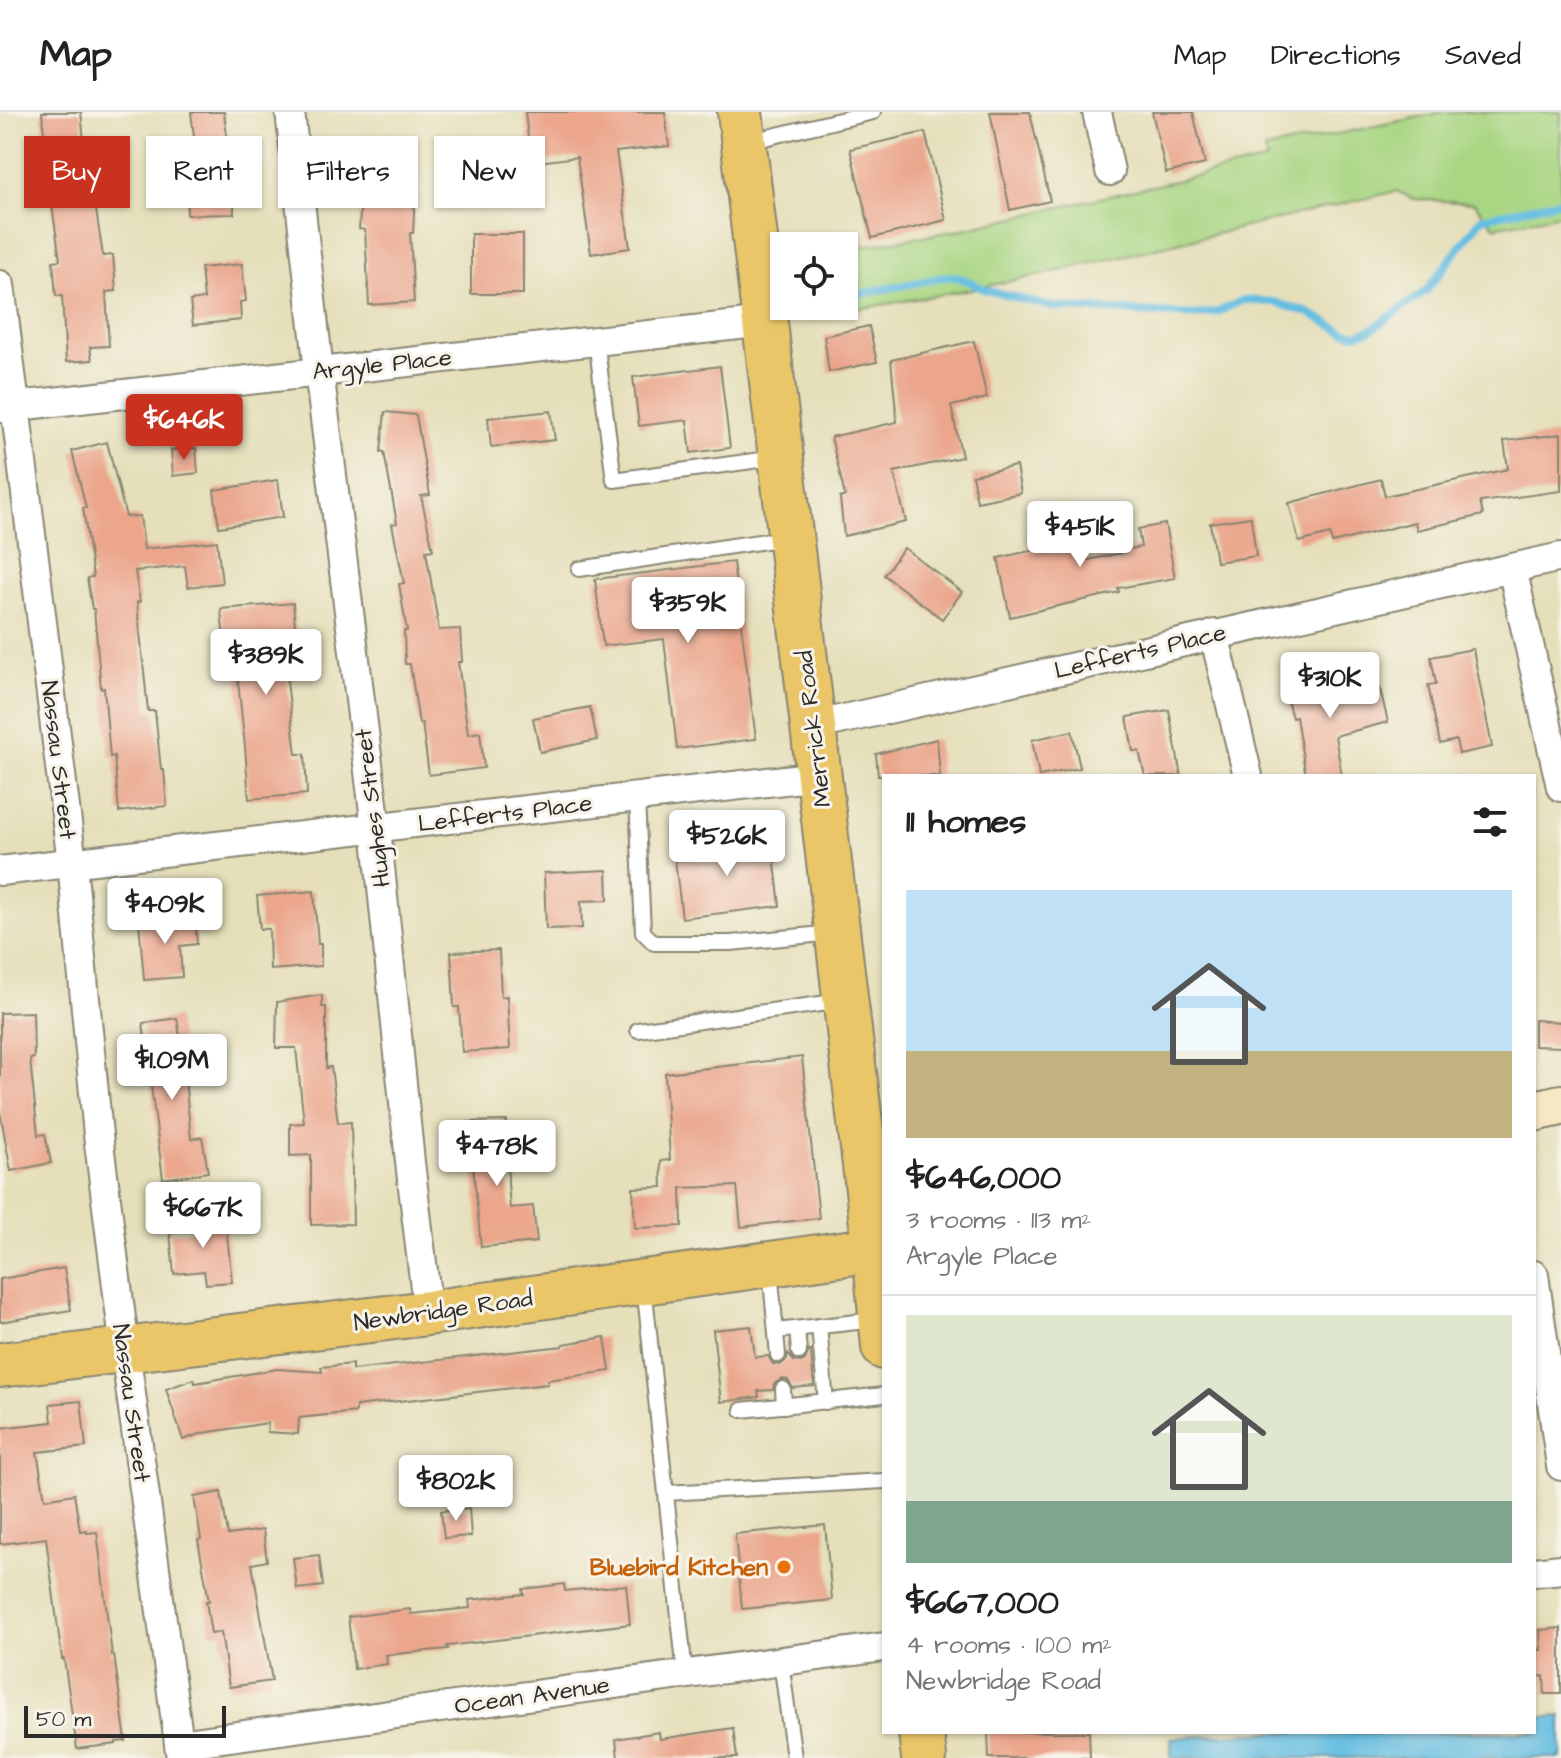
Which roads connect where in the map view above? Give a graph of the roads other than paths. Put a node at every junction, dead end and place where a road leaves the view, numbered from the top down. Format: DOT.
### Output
graph roads {
  1 [pos="290,112"];
  2 [pos="873,112"];
  3 [pos="1097,112"];
  4 [pos="742,128"];
  5 [pos="1110,171"];
  6 [pos="0,285"];
  7 [pos="765,322"];
  8 [pos="596,340"];
  9 [pos="319,371"];
  10 [pos="7,407"];
  11 [pos="781,457"];
  12 [pos="790,537"];
  13 [pos="1561,557"];
  14 [pos="1512,568"];
  15 [pos="579,569"];
  16 [pos="1214,634"];
  17 [pos="813,726"];
  18 [pos="1248,774"];
  19 [pos="819,776"];
  20 [pos="1561,787"];
  21 [pos="637,797"];
  22 [pos="376,828"];
  23 [pos="72,863"];
  24 [pos="0,871"];
  25 [pos="837,932"];
  26 [pos="845,1001"];
  27 [pos="638,1030"];
  28 [pos="1561,1105"];
  29 [pos="1536,1111"];
  30 [pos="879,1248"];
  31 [pos="769,1264"];
  32 [pos="644,1282"];
  33 [pos="1536,1289"];
  34 [pos="882,1312"];
  35 [pos="428,1313"];
  36 [pos="819,1326"];
  37 [pos="797,1329"];
  38 [pos="776,1331"];
  39 [pos="882,1333"];
  40 [pos="125,1350"];
  41 [pos="799,1352"];
  42 [pos="778,1355"];
  43 [pos="0,1365"];
  44 [pos="803,1387"];
  45 [pos="783,1389"];
  46 [pos="882,1395"];
  47 [pos="826,1402"];
  48 [pos="805,1404"];
  49 [pos="784,1406"];
  50 [pos="742,1410"];
  51 [pos="1561,1466"];
  52 [pos="882,1481"];
  53 [pos="666,1493"];
  54 [pos="1561,1569"];
  55 [pos="1536,1572"];
  56 [pos="882,1647"];
  57 [pos="781,1661"];
  58 [pos="685,1674"];
  59 [pos="921,1734"];
  60 [pos="180,1751"];
  61 [pos="794,1758"];
  62 [pos="924,1758"];
  1 -- 9 [label="street, Hughes Street"];
  2 -- 4 [label="lane"];
  3 -- 5 [label="street"];
  4 -- 7 [label="main road, Merrick Road"];
  6 -- 10 [label="street, Nassau Street"];
  7 -- 8 [label="street, Argyle Place"];
  7 -- 11 [label="main road, Merrick Road"];
  8 -- 9 [label="street, Argyle Place"];
  8 -- 11 [label="lane"];
  9 -- 10 [label="street, Argyle Place"];
  9 -- 22 [label="street, Hughes Street"];
  10 -- 23 [label="street, Nassau Street"];
  11 -- 12 [label="main road, Merrick Road"];
  12 -- 15 [label="lane"];
  12 -- 17 [label="main road, Merrick Road"];
  13 -- 14 [label="street, Lefferts Place"];
  14 -- 16 [label="street, Lefferts Place"];
  14 -- 20 [label="street"];
  16 -- 17 [label="street, Lefferts Place"];
  16 -- 18 [label="street"];
  17 -- 19 [label="main road, Merrick Road"];
  19 -- 21 [label="street, Lefferts Place"];
  19 -- 25 [label="main road, Merrick Road"];
  21 -- 22 [label="street, Lefferts Place"];
  21 -- 25 [label="lane"];
  22 -- 23 [label="street, Lefferts Place"];
  22 -- 35 [label="street, Hughes Street"];
  23 -- 24 [label="street, Lefferts Place"];
  23 -- 40 [label="street, Nassau Street"];
  25 -- 26 [label="main road, Merrick Road"];
  26 -- 27 [label="lane"];
  26 -- 30 [label="main road, Merrick Road"];
  28 -- 29 [label="street"];
  30 -- 31 [label="main road, Newbridge Road"];
  30 -- 34 [label="main road, Merrick Road"];
  31 -- 32 [label="main road, Newbridge Road"];
  31 -- 38 [label="lane"];
  32 -- 35 [label="main road, Newbridge Road"];
  32 -- 53 [label="lane"];
  33 -- 51 [label="street"];
  35 -- 40 [label="main road, Newbridge Road"];
  36 -- 37 [label="lane"];
  36 -- 39 [label="lane"];
  36 -- 47 [label="lane"];
  37 -- 38 [label="lane"];
  37 -- 41 [label="lane"];
  38 -- 42 [label="lane"];
  40 -- 43 [label="main road, Newbridge Road"];
  40 -- 60 [label="street, Nassau Street"];
  44 -- 48 [label="lane"];
  45 -- 49 [label="lane"];
  46 -- 47 [label="lane"];
  47 -- 48 [label="lane"];
  48 -- 49 [label="lane"];
  49 -- 50 [label="lane"];
  52 -- 53 [label="lane"];
  53 -- 58 [label="lane"];
  54 -- 55 [label="street"];
  56 -- 57 [label="street, Ocean Avenue"];
  57 -- 58 [label="street, Ocean Avenue"];
  57 -- 61 [label="lane"];
  58 -- 60 [label="street, Ocean Avenue"];
  59 -- 62 [label="main road"];
}
